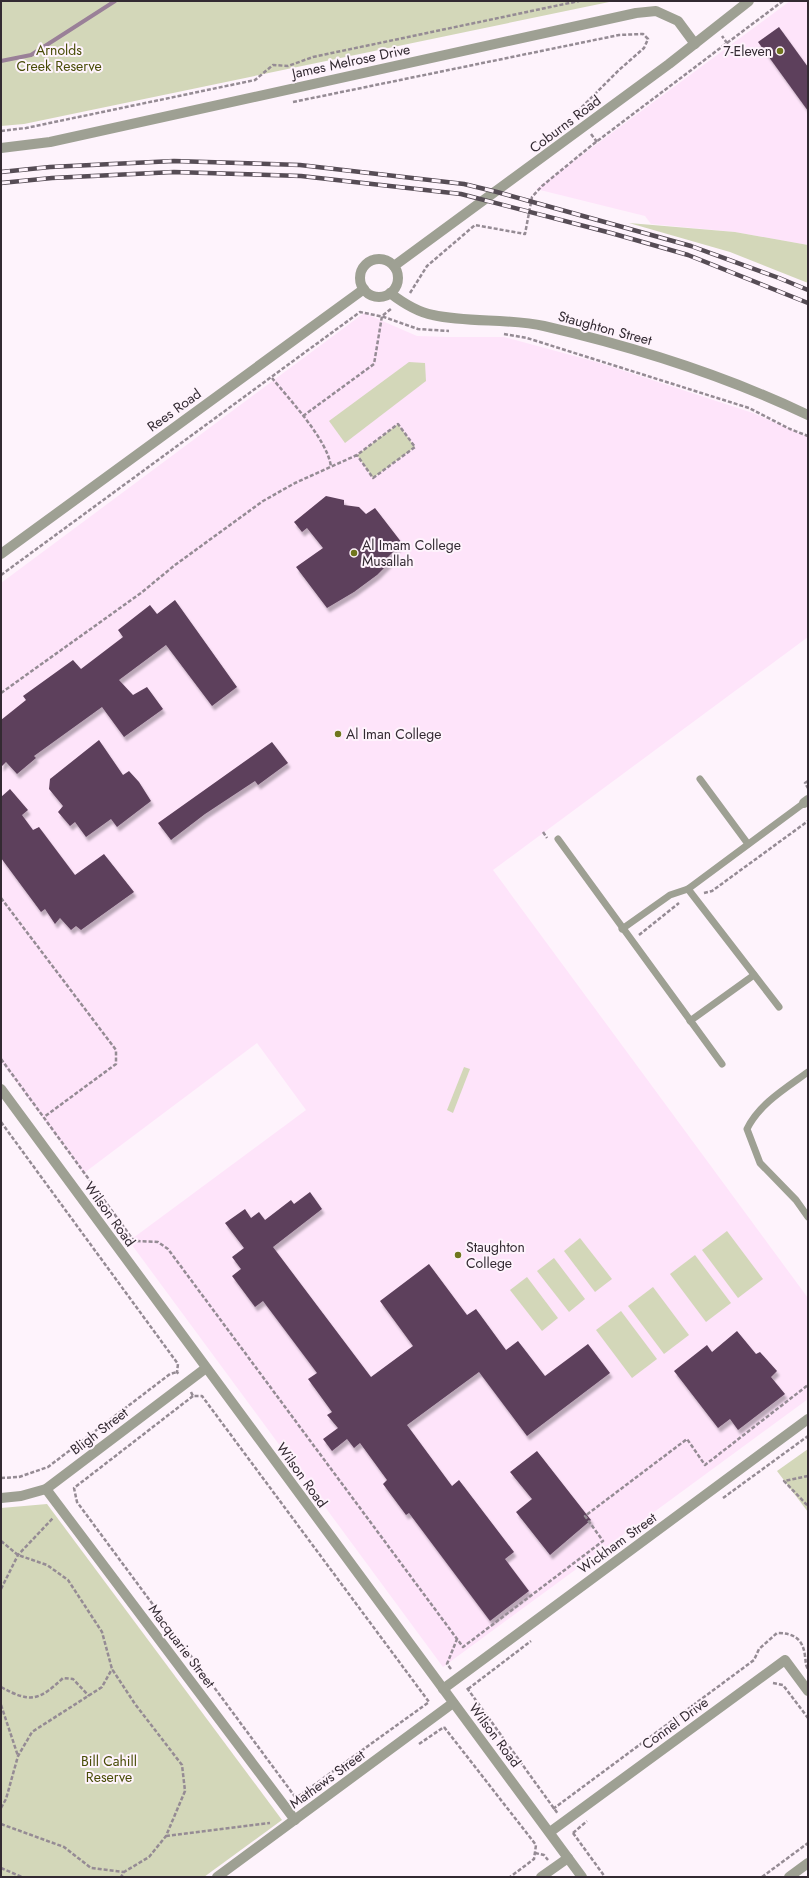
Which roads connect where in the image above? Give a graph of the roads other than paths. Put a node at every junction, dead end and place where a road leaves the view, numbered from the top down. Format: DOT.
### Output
graph roads {
  1 [pos="749,1"];
  2 [pos="696,44"];
  3 [pos="1,148"];
  4 [pos="394,266"];
  5 [pos="364,289"];
  6 [pos="390,293"];
  7 [pos="808,415"];
  8 [pos="1,554"];
  9 [pos="700,779"];
  10 [pos="806,802"];
  11 [pos="558,840"];
  12 [pos="748,844"];
  13 [pos="688,889"];
  14 [pos="622,929"];
  15 [pos="754,975"];
  16 [pos="779,1007"];
  17 [pos="690,1021"];
  18 [pos="722,1064"];
  19 [pos="808,1072"];
  20 [pos="1,1088"];
  21 [pos="808,1217"];
  22 [pos="206,1368"];
  23 [pos="808,1419"];
  24 [pos="46,1489"];
  25 [pos="1,1498"];
  26 [pos="443,1689"];
  27 [pos="808,1691"];
  28 [pos="453,1703"];
  29 [pos="295,1820"];
  30 [pos="550,1832"];
  31 [pos="568,1858"];
  32 [pos="808,1862"];
  33 [pos="216,1877"];
  34 [pos="541,1877"];
  35 [pos="582,1877"];
  36 [pos="788,1877"];
  1 -- 2 [label="street, Coburns Road"];
  2 -- 3 [label="street, James Melrose Drive"];
  2 -- 4 [label="street, Coburns Road"];
  4 -- 5 [label="street"];
  4 -- 6 [label="street"];
  5 -- 6 [label="street"];
  5 -- 8 [label="street, Rees Road"];
  6 -- 7 [label="street, Staughton Street"];
  9 -- 12 [label="lane"];
  10 -- 12 [label="lane"];
  11 -- 14 [label="lane"];
  12 -- 13 [label="lane"];
  13 -- 14 [label="lane"];
  13 -- 15 [label="lane"];
  14 -- 17 [label="lane"];
  15 -- 16 [label="lane"];
  15 -- 17 [label="lane"];
  17 -- 18 [label="lane"];
  19 -- 21 [label="lane"];
  20 -- 22 [label="street, Wilson Road"];
  22 -- 24 [label="street, Bligh Street"];
  22 -- 26 [label="street, Wilson Road"];
  23 -- 26 [label="street, Wickham Street"];
  24 -- 25 [label="street, Bligh Street"];
  24 -- 29 [label="street, Macquarie Street"];
  26 -- 28 [label="street, Wilson Road"];
  27 -- 30 [label="street, Connel Drive"];
  28 -- 29 [label="street, Mathews Street"];
  28 -- 30 [label="street, Wilson Road"];
  29 -- 33 [label="street, Mathews Street"];
  30 -- 31 [label="street, Wilson Road"];
  31 -- 34 [label="street"];
  31 -- 35 [label="street, Wilson Road"];
  32 -- 36 [label="street"];
}
